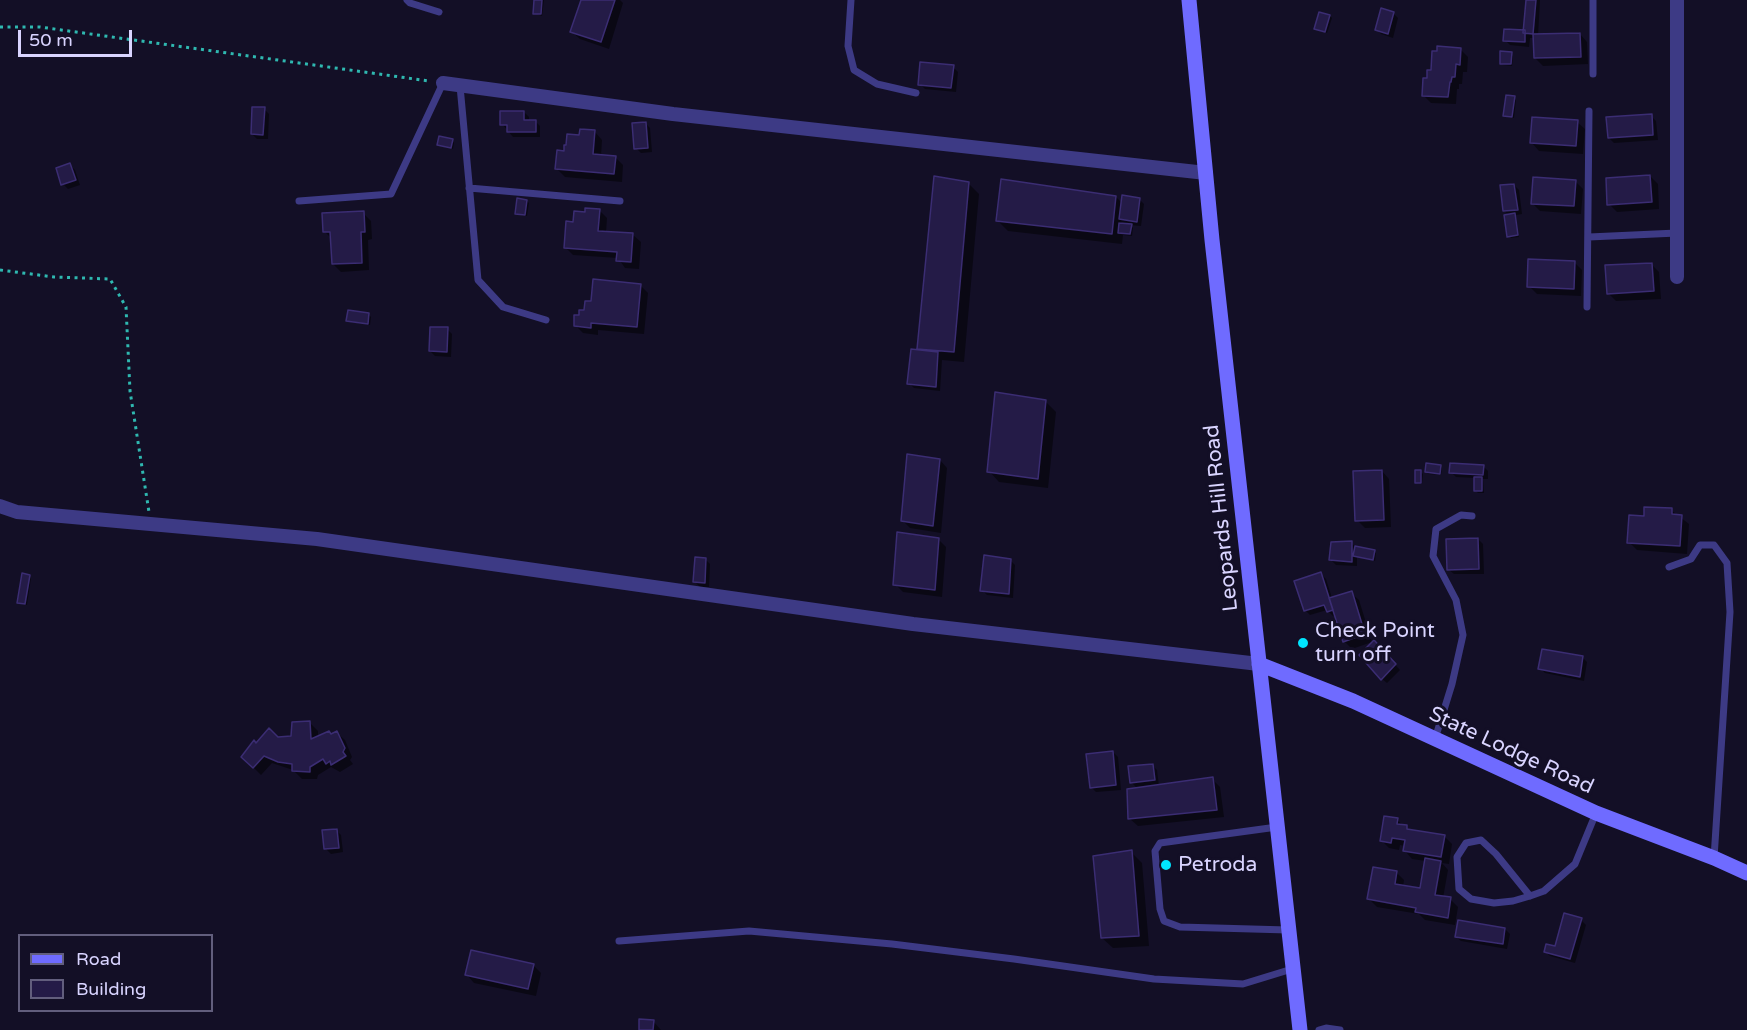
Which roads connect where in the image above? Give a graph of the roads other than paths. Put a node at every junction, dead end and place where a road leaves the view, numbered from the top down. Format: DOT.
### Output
graph roads {
  1 [pos="407,0"];
  2 [pos="851,0"];
  3 [pos="1189,0"];
  4 [pos="1593,0"];
  5 [pos="1677,0"];
  6 [pos="439,12"];
  7 [pos="1593,74"];
  8 [pos="442,83"];
  9 [pos="460,86"];
  10 [pos="916,93"];
  11 [pos="1589,111"];
  12 [pos="1206,173"];
  13 [pos="469,188"];
  14 [pos="299,201"];
  15 [pos="620,201"];
  16 [pos="1677,233"];
  17 [pos="1588,237"];
  18 [pos="1677,277"];
  19 [pos="1587,307"];
  20 [pos="546,320"];
  21 [pos="0,506"];
  22 [pos="1472,516"];
  23 [pos="1669,567"];
  24 [pos="1259,664"];
  25 [pos="1435,739"];
  26 [pos="1596,813"];
  27 [pos="1277,826"];
  28 [pos="1714,858"];
  29 [pos="1747,873"];
  30 [pos="1530,896"];
  31 [pos="1288,930"];
  32 [pos="619,941"];
  33 [pos="1292,969"];
  34 [pos="1300,1030"];
  35 [pos="1319,1030"];
  36 [pos="1340,1030"];
  1 -- 6 [label="lane"];
  2 -- 10 [label="lane"];
  3 -- 12 [label="main road, Leopards Hill Road"];
  4 -- 7 [label="lane"];
  5 -- 16 [label="street"];
  8 -- 9 [label="street"];
  8 -- 14 [label="lane"];
  9 -- 12 [label="street"];
  9 -- 13 [label="lane"];
  11 -- 17 [label="lane"];
  12 -- 24 [label="main road, Leopards Hill Road"];
  13 -- 15 [label="lane"];
  13 -- 20 [label="lane"];
  16 -- 17 [label="lane"];
  16 -- 18 [label="street"];
  17 -- 19 [label="lane"];
  21 -- 24 [label="street"];
  22 -- 25 [label="lane"];
  23 -- 28 [label="lane"];
  24 -- 25 [label="main road, State Lodge Road"];
  24 -- 27 [label="main road, Leopards Hill Road"];
  25 -- 26 [label="main road, State Lodge Road"];
  26 -- 28 [label="main road, State Lodge Road"];
  26 -- 30 [label="lane"];
  27 -- 31 [label="main road, Leopards Hill Road"];
  27 -- 31 [label="lane"];
  28 -- 29 [label="main road, State Lodge Road"];
  30 -- 30 [label="lane"];
  31 -- 33 [label="main road, Leopards Hill Road"];
  32 -- 33 [label="lane"];
  33 -- 34 [label="main road, Leopards Hill Road"];
  35 -- 36 [label="lane"];
}
